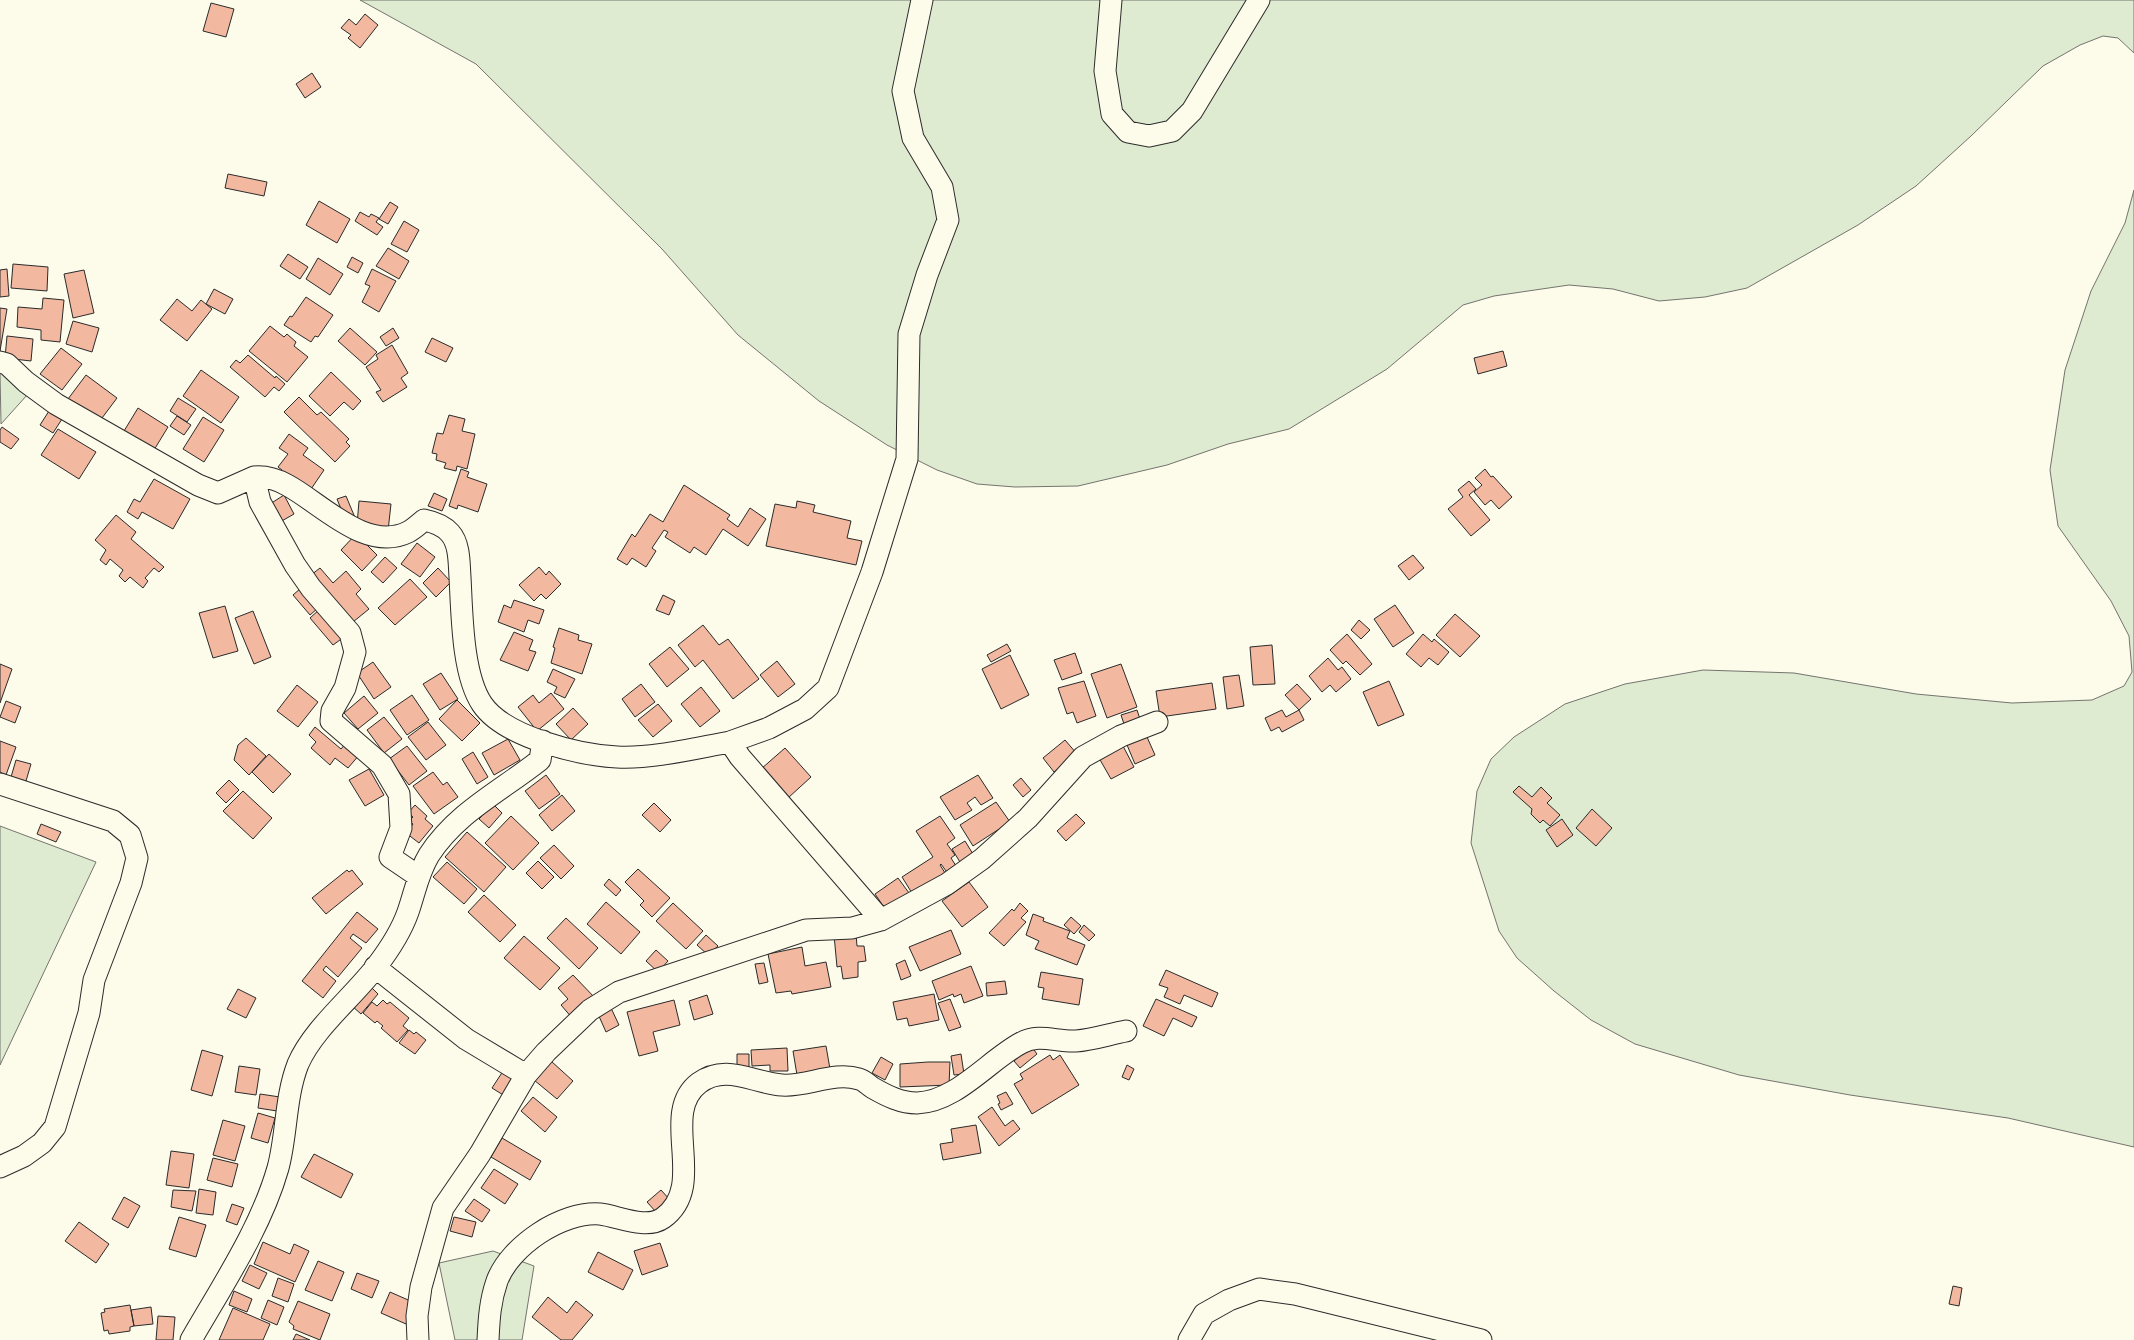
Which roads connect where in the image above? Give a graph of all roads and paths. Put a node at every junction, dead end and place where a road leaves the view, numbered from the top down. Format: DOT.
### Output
graph roads {
  1 [pos="922,0"];
  2 [pos="1111,0"];
  3 [pos="1259,0"];
  4 [pos="0,362"];
  5 [pos="254,477"];
  6 [pos="1158,722"];
  7 [pos="543,741"];
  8 [pos="730,742"];
  9 [pos="0,784"];
  10 [pos="418,876"];
  11 [pos="881,920"];
  12 [pos="376,967"];
  13 [pos="1126,1031"];
  14 [pos="526,1075"];
  15 [pos="0,1167"];
  16 [pos="191,1340"];
  17 [pos="418,1340"];
  18 [pos="488,1340"];
  19 [pos="1189,1340"];
  20 [pos="1481,1340"];
  1 -- 8 [label="street"];
  2 -- 3 [label="street"];
  4 -- 5 [label="street"];
  5 -- 7 [label="street"];
  5 -- 10 [label="street"];
  6 -- 11 [label="street"];
  7 -- 8 [label="street"];
  7 -- 10 [label="street"];
  8 -- 11 [label="street"];
  9 -- 15 [label="street"];
  10 -- 12 [label="street"];
  11 -- 14 [label="street"];
  12 -- 14 [label="street"];
  12 -- 16 [label="street"];
  13 -- 18 [label="street"];
  14 -- 17 [label="street"];
  19 -- 20 [label="street"];
}
